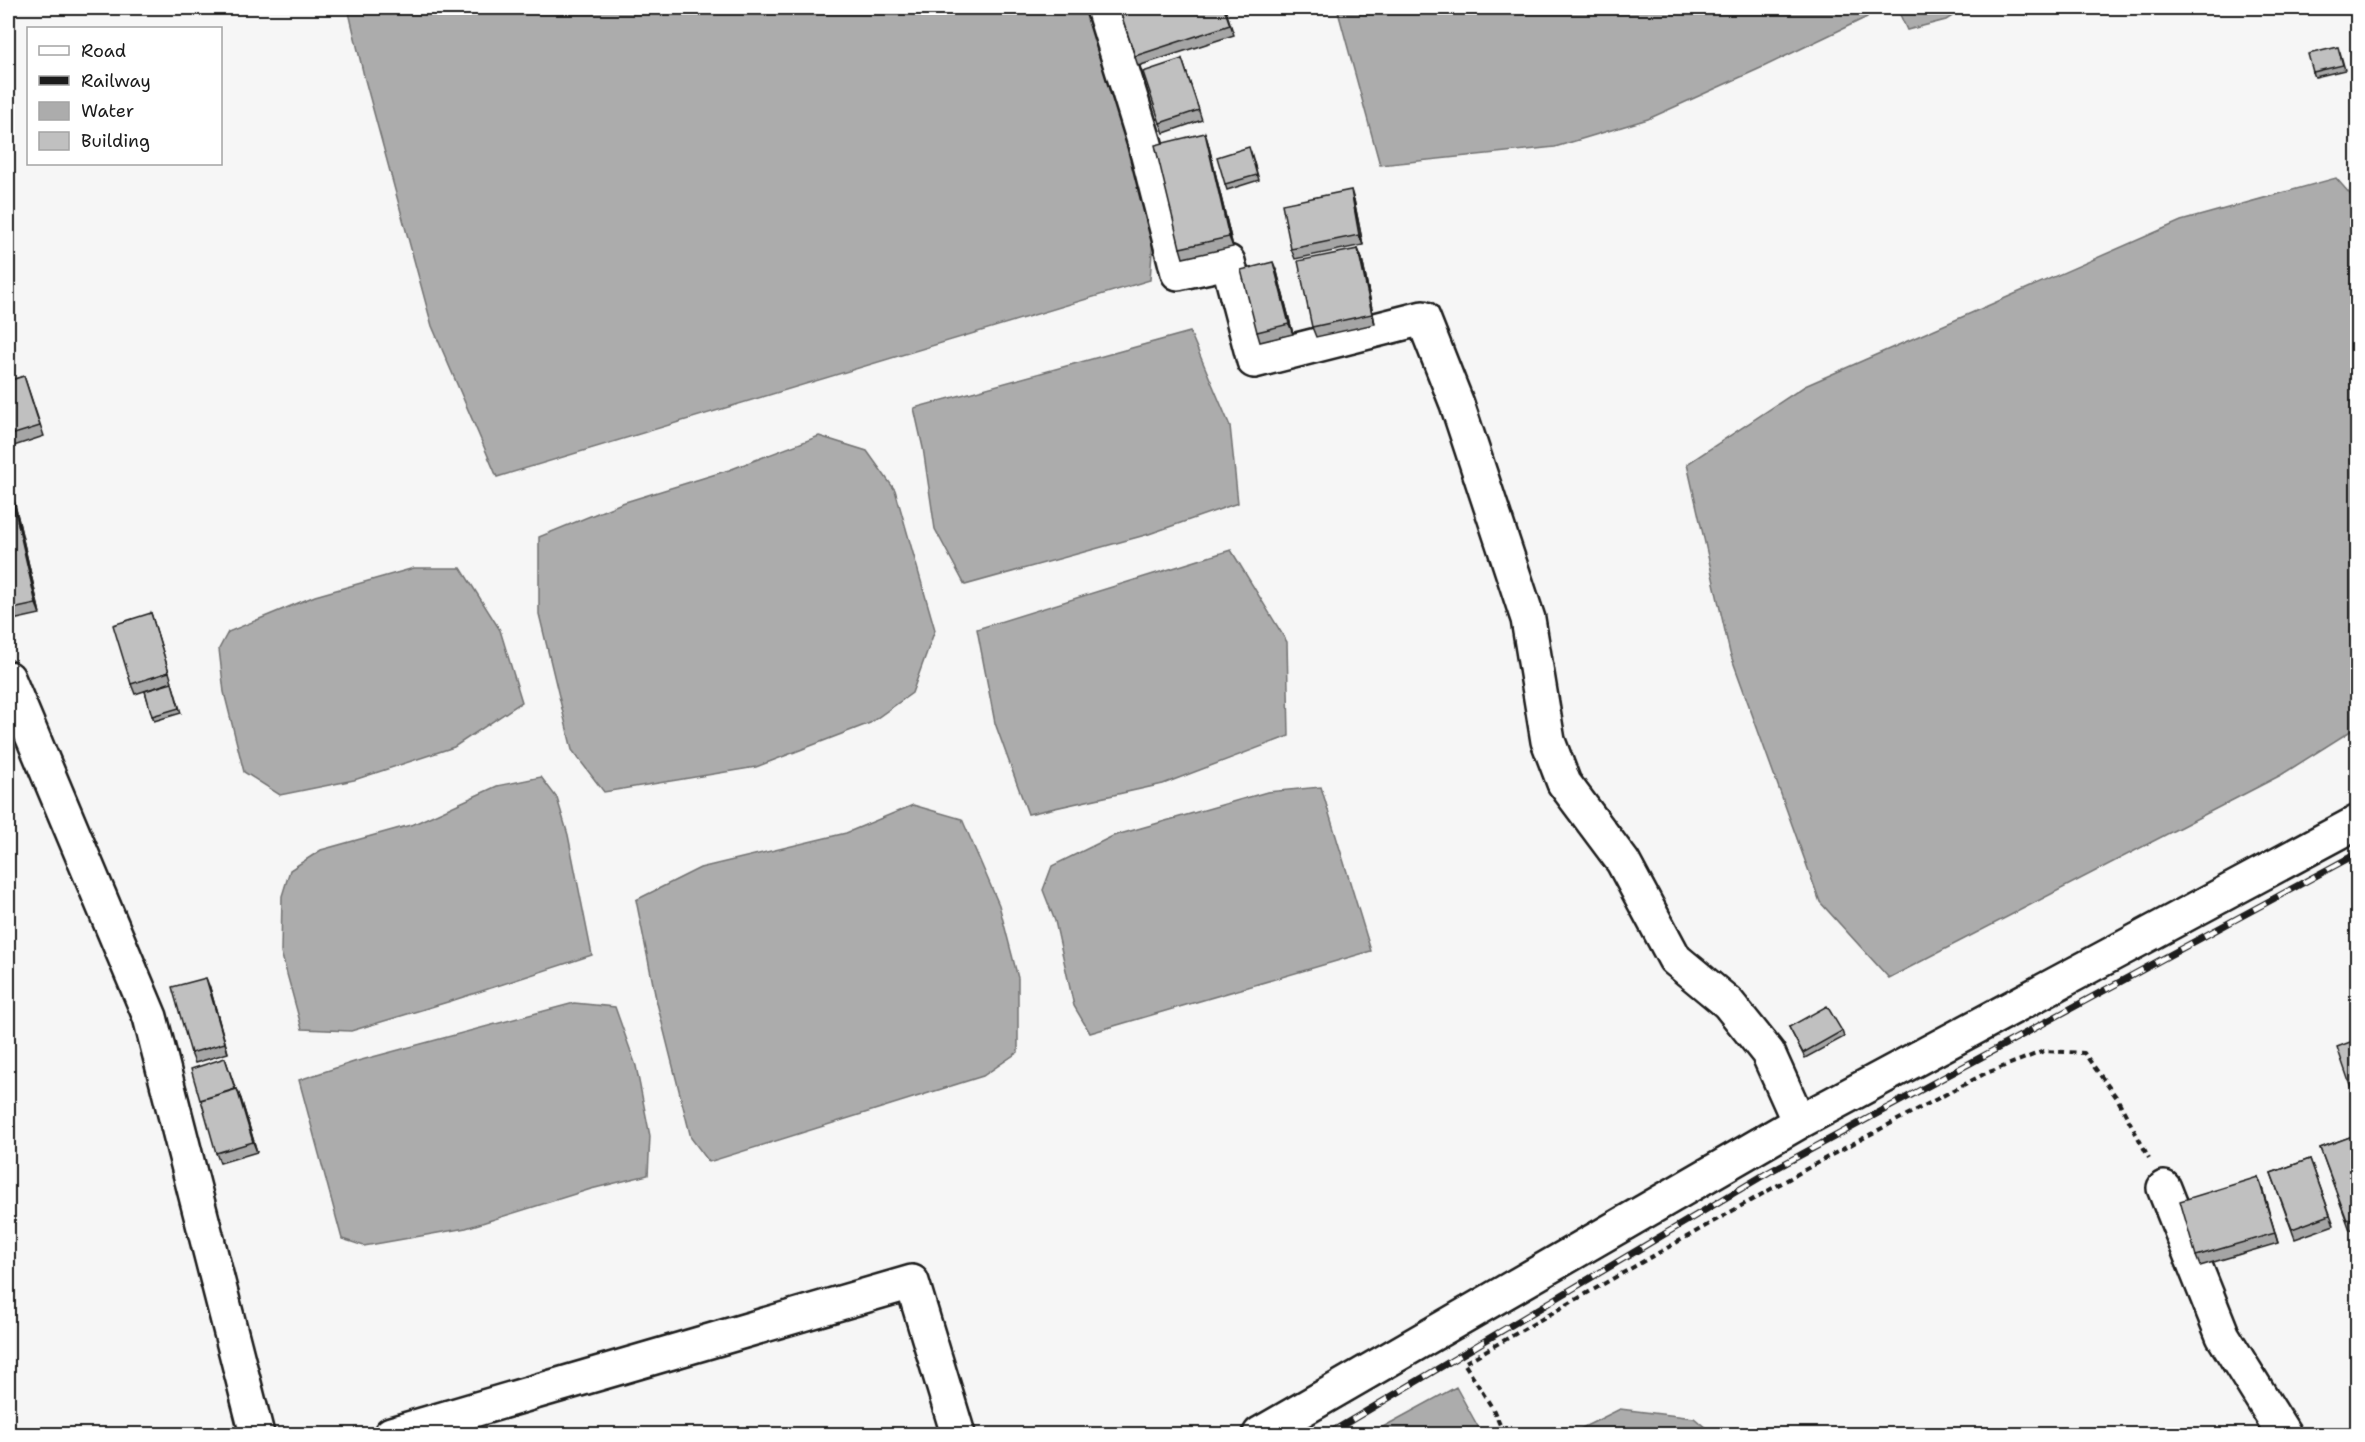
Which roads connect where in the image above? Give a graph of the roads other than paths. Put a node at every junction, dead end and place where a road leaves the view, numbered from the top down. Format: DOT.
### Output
graph roads {
  1 [pos="1103,8"];
  2 [pos="8,678"];
  3 [pos="2358,822"];
  4 [pos="1798,1122"];
  5 [pos="2164,1188"];
  6 [pos="258,1434"];
  7 [pos="391,1434"];
  8 [pos="958,1434"];
  9 [pos="1260,1434"];
  10 [pos="2284,1434"];
  1 -- 4 [label="street"];
  2 -- 6 [label="street"];
  3 -- 4 [label="street"];
  4 -- 9 [label="street"];
  5 -- 10 [label="street"];
  7 -- 8 [label="street"];
}
